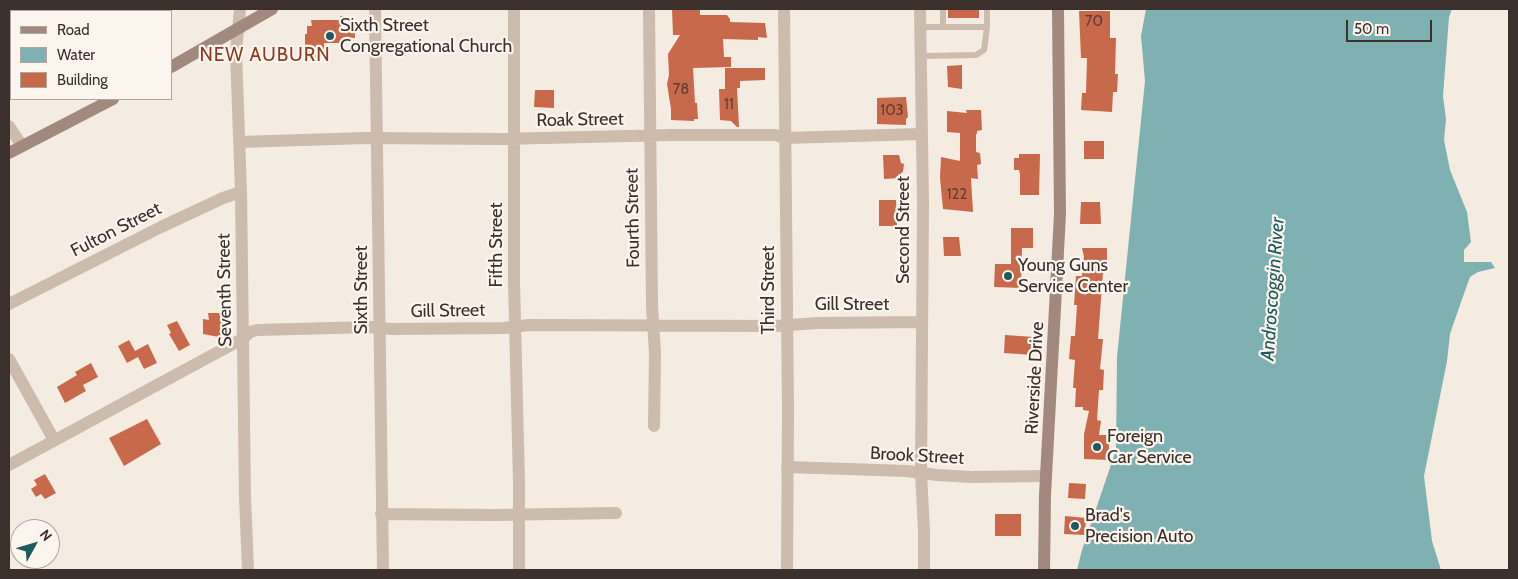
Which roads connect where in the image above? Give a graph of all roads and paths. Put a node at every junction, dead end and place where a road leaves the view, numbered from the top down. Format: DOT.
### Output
graph roads {
  1 [pos="240,9"];
  2 [pos="272,9"];
  3 [pos="375,9"];
  4 [pos="514,9"];
  5 [pos="649,9"];
  6 [pos="784,9"];
  7 [pos="920,9"];
  8 [pos="943,9"];
  9 [pos="987,9"];
  10 [pos="1058,9"];
  11 [pos="920,26"];
  12 [pos="943,26"];
  13 [pos="988,26"];
  14 [pos="238,29"];
  15 [pos="922,56"];
  16 [pos="172,66"];
  17 [pos="111,100"];
  18 [pos="9,126"];
  19 [pos="921,134"];
  20 [pos="650,136"];
  21 [pos="378,138"];
  22 [pos="514,138"];
  23 [pos="785,138"];
  24 [pos="240,142"];
  25 [pos="22,146"];
  26 [pos="9,153"];
  27 [pos="241,192"];
  28 [pos="9,304"];
  29 [pos="922,322"];
  30 [pos="787,324"];
  31 [pos="515,326"];
  32 [pos="653,326"];
  33 [pos="379,328"];
  34 [pos="244,338"];
  35 [pos="9,358"];
  36 [pos="654,426"];
  37 [pos="54,440"];
  38 [pos="9,465"];
  39 [pos="787,467"];
  40 [pos="921,473"];
  41 [pos="1046,476"];
  42 [pos="616,513"];
  43 [pos="381,514"];
  44 [pos="520,514"];
  45 [pos="248,570"];
  46 [pos="383,570"];
  47 [pos="520,570"];
  48 [pos="787,570"];
  49 [pos="924,570"];
  50 [pos="1044,570"];
  1 -- 14 [label="street, Seventh Street"];
  2 -- 14 [label="main road"];
  3 -- 21 [label="street, Sixth Street"];
  4 -- 22 [label="street, Fifth Street"];
  5 -- 20 [label="street, Fourth Street"];
  6 -- 23 [label="street, Third Street"];
  7 -- 11 [label="street, Second Street"];
  8 -- 12 [label="lane"];
  9 -- 13 [label="lane"];
  10 -- 41 [label="main road, Riverside Drive"];
  11 -- 12 [label="lane"];
  11 -- 15 [label="street, Second Street"];
  12 -- 13 [label="lane"];
  13 -- 15 [label="lane"];
  14 -- 16 [label="main road"];
  14 -- 24 [label="street, Seventh Street"];
  15 -- 19 [label="street, Second Street"];
  17 -- 25 [label="main road"];
  18 -- 25 [label="street"];
  19 -- 23 [label="street, Roak Street"];
  19 -- 29 [label="street, Second Street"];
  20 -- 22 [label="street, Roak Street"];
  20 -- 23 [label="street, Roak Street"];
  20 -- 32 [label="street, Fourth Street"];
  21 -- 22 [label="street, Roak Street"];
  21 -- 24 [label="street, Roak Street"];
  21 -- 33 [label="street, Sixth Street"];
  22 -- 31 [label="street, Fifth Street"];
  23 -- 30 [label="street, Third Street"];
  24 -- 27 [label="street, Seventh Street"];
  25 -- 26 [label="main road"];
  27 -- 28 [label="street, Fulton Street"];
  27 -- 34 [label="street, Seventh Street"];
  29 -- 30 [label="street, Gill Street"];
  29 -- 40 [label="street, Second Street"];
  30 -- 32 [label="street, Gill Street"];
  30 -- 39 [label="street, Third Street"];
  31 -- 32 [label="street, Gill Street"];
  31 -- 33 [label="street, Gill Street"];
  31 -- 44 [label="street, Fifth Street"];
  32 -- 36 [label="street, Fourth Street"];
  33 -- 34 [label="street, Gill Street"];
  33 -- 43 [label="street, Sixth Street"];
  34 -- 37 [label="street, Gill Street"];
  34 -- 45 [label="street, Seventh Street"];
  35 -- 37 [label="street"];
  37 -- 38 [label="street, Gill Street"];
  39 -- 40 [label="street, Brook Street"];
  39 -- 48 [label="street, Third Street"];
  40 -- 41 [label="street, Brook Street"];
  40 -- 49 [label="street, Second Street"];
  41 -- 50 [label="main road, Riverside Drive"];
  42 -- 44 [label="street"];
  43 -- 44 [label="street"];
  43 -- 46 [label="street, Sixth Street"];
  44 -- 47 [label="street, Fifth Street"];
}
